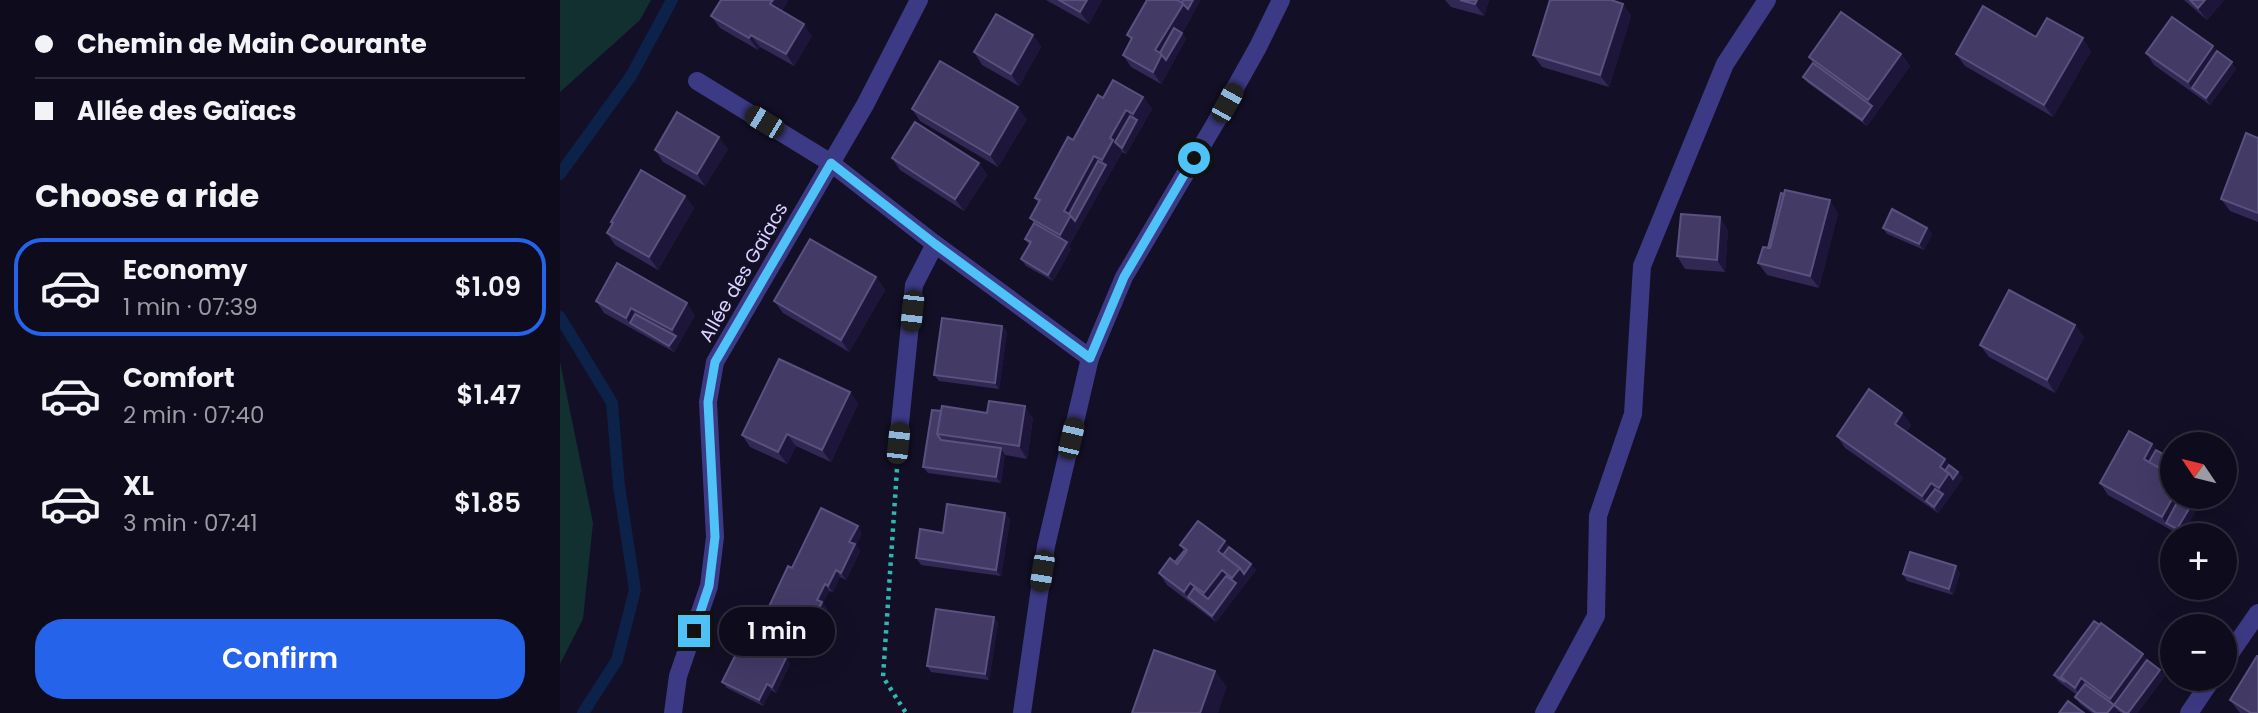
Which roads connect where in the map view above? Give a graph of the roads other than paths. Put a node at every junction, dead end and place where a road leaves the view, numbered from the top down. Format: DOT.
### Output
graph roads {
  1 [pos="919,0"];
  2 [pos="1281,0"];
  3 [pos="1767,0"];
  4 [pos="696,81"];
  5 [pos="831,163"];
  6 [pos="935,244"];
  7 [pos="1090,358"];
  8 [pos="898,443"];
  9 [pos="2258,613"];
  10 [pos="2237,643"];
  11 [pos="2204,691"];
  12 [pos="673,713"];
  13 [pos="1022,713"];
  14 [pos="1544,713"];
  15 [pos="2189,713"];
  1 -- 5 [label="street, Allée des Gaïacs"];
  2 -- 7 [label="street"];
  3 -- 14 [label="street"];
  4 -- 5 [label="street"];
  5 -- 6 [label="street"];
  5 -- 12 [label="street, Allée des Gaïacs"];
  6 -- 7 [label="street"];
  6 -- 8 [label="street"];
  7 -- 13 [label="street"];
  9 -- 10 [label="street"];
  11 -- 15 [label="street"];
}
